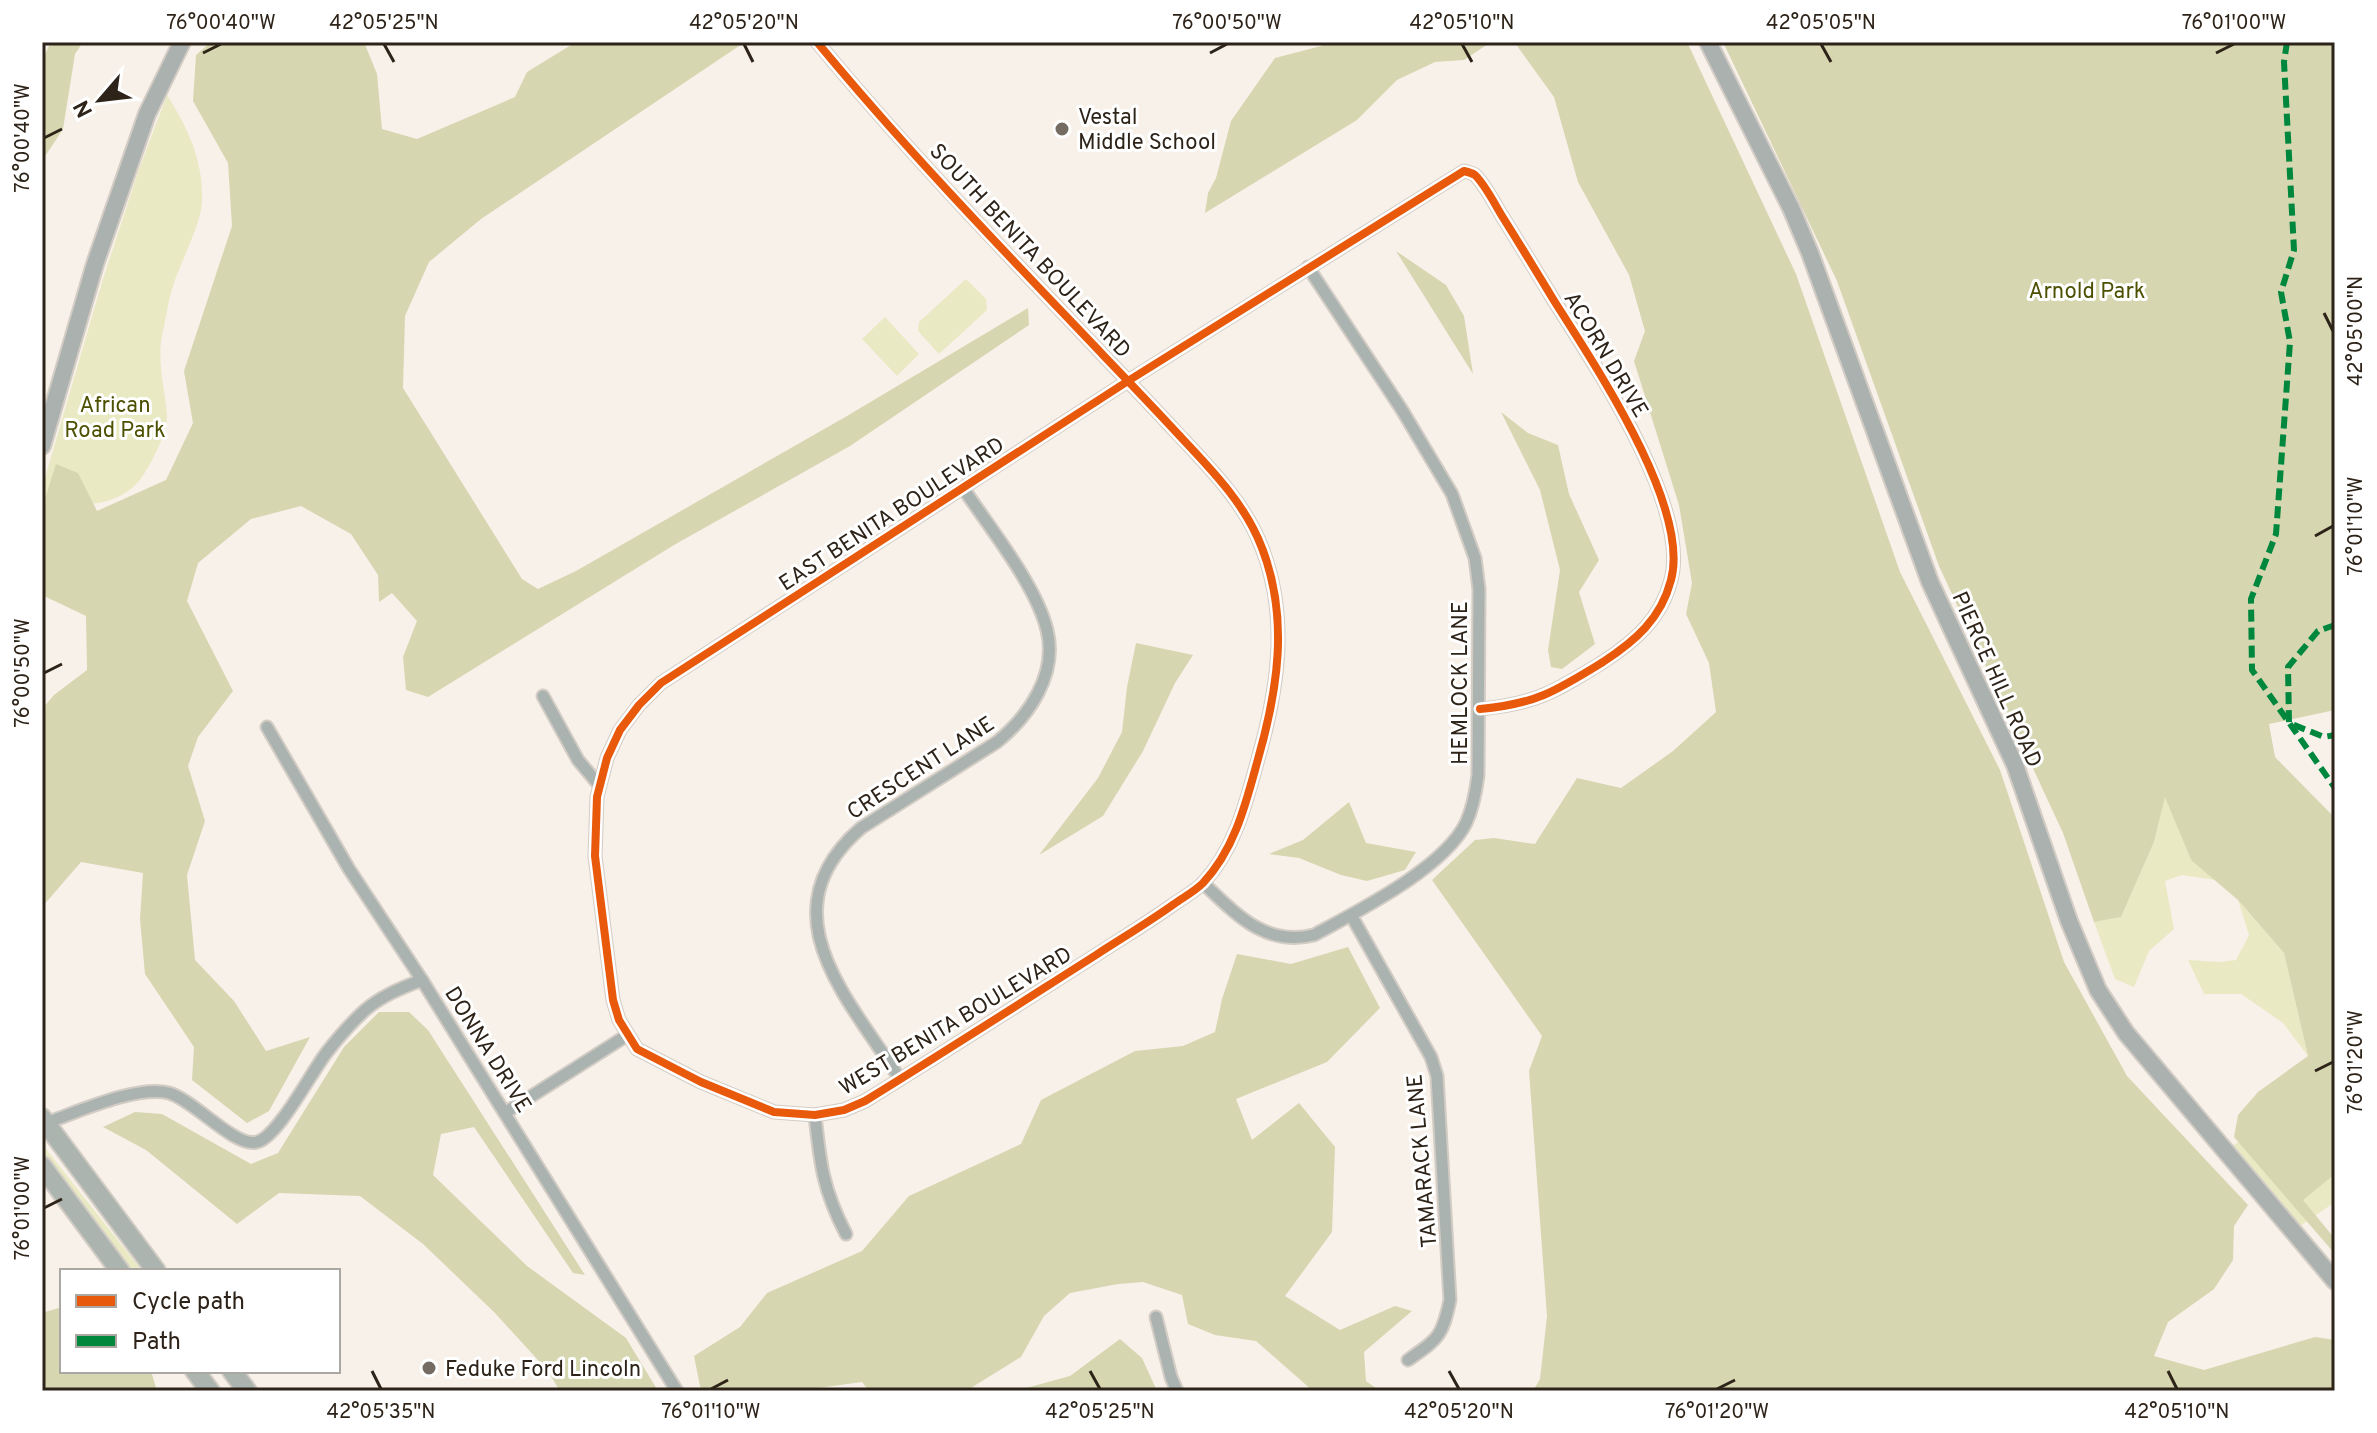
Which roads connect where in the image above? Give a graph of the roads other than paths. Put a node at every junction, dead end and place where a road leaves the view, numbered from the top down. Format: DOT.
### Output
graph roads {
  1 [pos="182,42"];
  2 [pos="817,42"];
  3 [pos="1708,42"];
  4 [pos="1458,173"];
  5 [pos="1308,267"];
  6 [pos="1128,381"];
  7 [pos="46,415"];
  8 [pos="42,446"];
  9 [pos="963,488"];
  10 [pos="543,696"];
  11 [pos="1480,709"];
  12 [pos="267,727"];
  13 [pos="599,785"];
  14 [pos="1203,883"];
  15 [pos="1351,915"];
  16 [pos="422,980"];
  17 [pos="626,1036"];
  18 [pos="900,1079"];
  19 [pos="505,1113"];
  20 [pos="815,1115"];
  21 [pos="44,1120"];
  22 [pos="42,1166"];
  23 [pos="846,1234"];
  24 [pos="119,1269"];
  25 [pos="155,1269"];
  26 [pos="2335,1281"];
  27 [pos="1156,1317"];
  28 [pos="1408,1360"];
  29 [pos="196,1373"];
  30 [pos="234,1373"];
  31 [pos="210,1391"];
  32 [pos="247,1391"];
  33 [pos="677,1391"];
  34 [pos="1177,1391"];
  1 -- 7 [label="street"];
  2 -- 6 [label="street, SOUTH BENITA BOULEVARD"];
  3 -- 26 [label="street, PIERCE HILL ROAD"];
  4 -- 5 [label="street, EAST BENITA BOULEVARD"];
  4 -- 11 [label="street, ACORN DRIVE"];
  5 -- 6 [label="street, EAST BENITA BOULEVARD"];
  5 -- 11 [label="street, HEMLOCK LANE"];
  6 -- 9 [label="street, EAST BENITA BOULEVARD"];
  6 -- 14 [label="street, SOUTH BENITA BOULEVARD"];
  7 -- 8 [label="street"];
  9 -- 13 [label="street, EAST BENITA BOULEVARD"];
  9 -- 18 [label="street, CRESCENT LANE"];
  10 -- 13 [label="street"];
  11 -- 15 [label="street, HEMLOCK LANE"];
  12 -- 16 [label="street, DONNA DRIVE"];
  13 -- 17 [label="street, EAST BENITA BOULEVARD"];
  14 -- 15 [label="street, HEMLOCK LANE"];
  14 -- 18 [label="street, WEST BENITA BOULEVARD"];
  15 -- 28 [label="street, TAMARACK LANE"];
  16 -- 19 [label="street, DONNA DRIVE"];
  16 -- 21 [label="street"];
  17 -- 19 [label="street"];
  17 -- 20 [label="street, WEST BENITA BOULEVARD"];
  18 -- 20 [label="street, WEST BENITA BOULEVARD"];
  19 -- 33 [label="street, DONNA DRIVE"];
  20 -- 23 [label="street"];
  21 -- 25 [label="main road"];
  22 -- 24 [label="main road"];
  27 -- 34 [label="street"];
  29 -- 31 [label="main road"];
  30 -- 32 [label="main road"];
}
